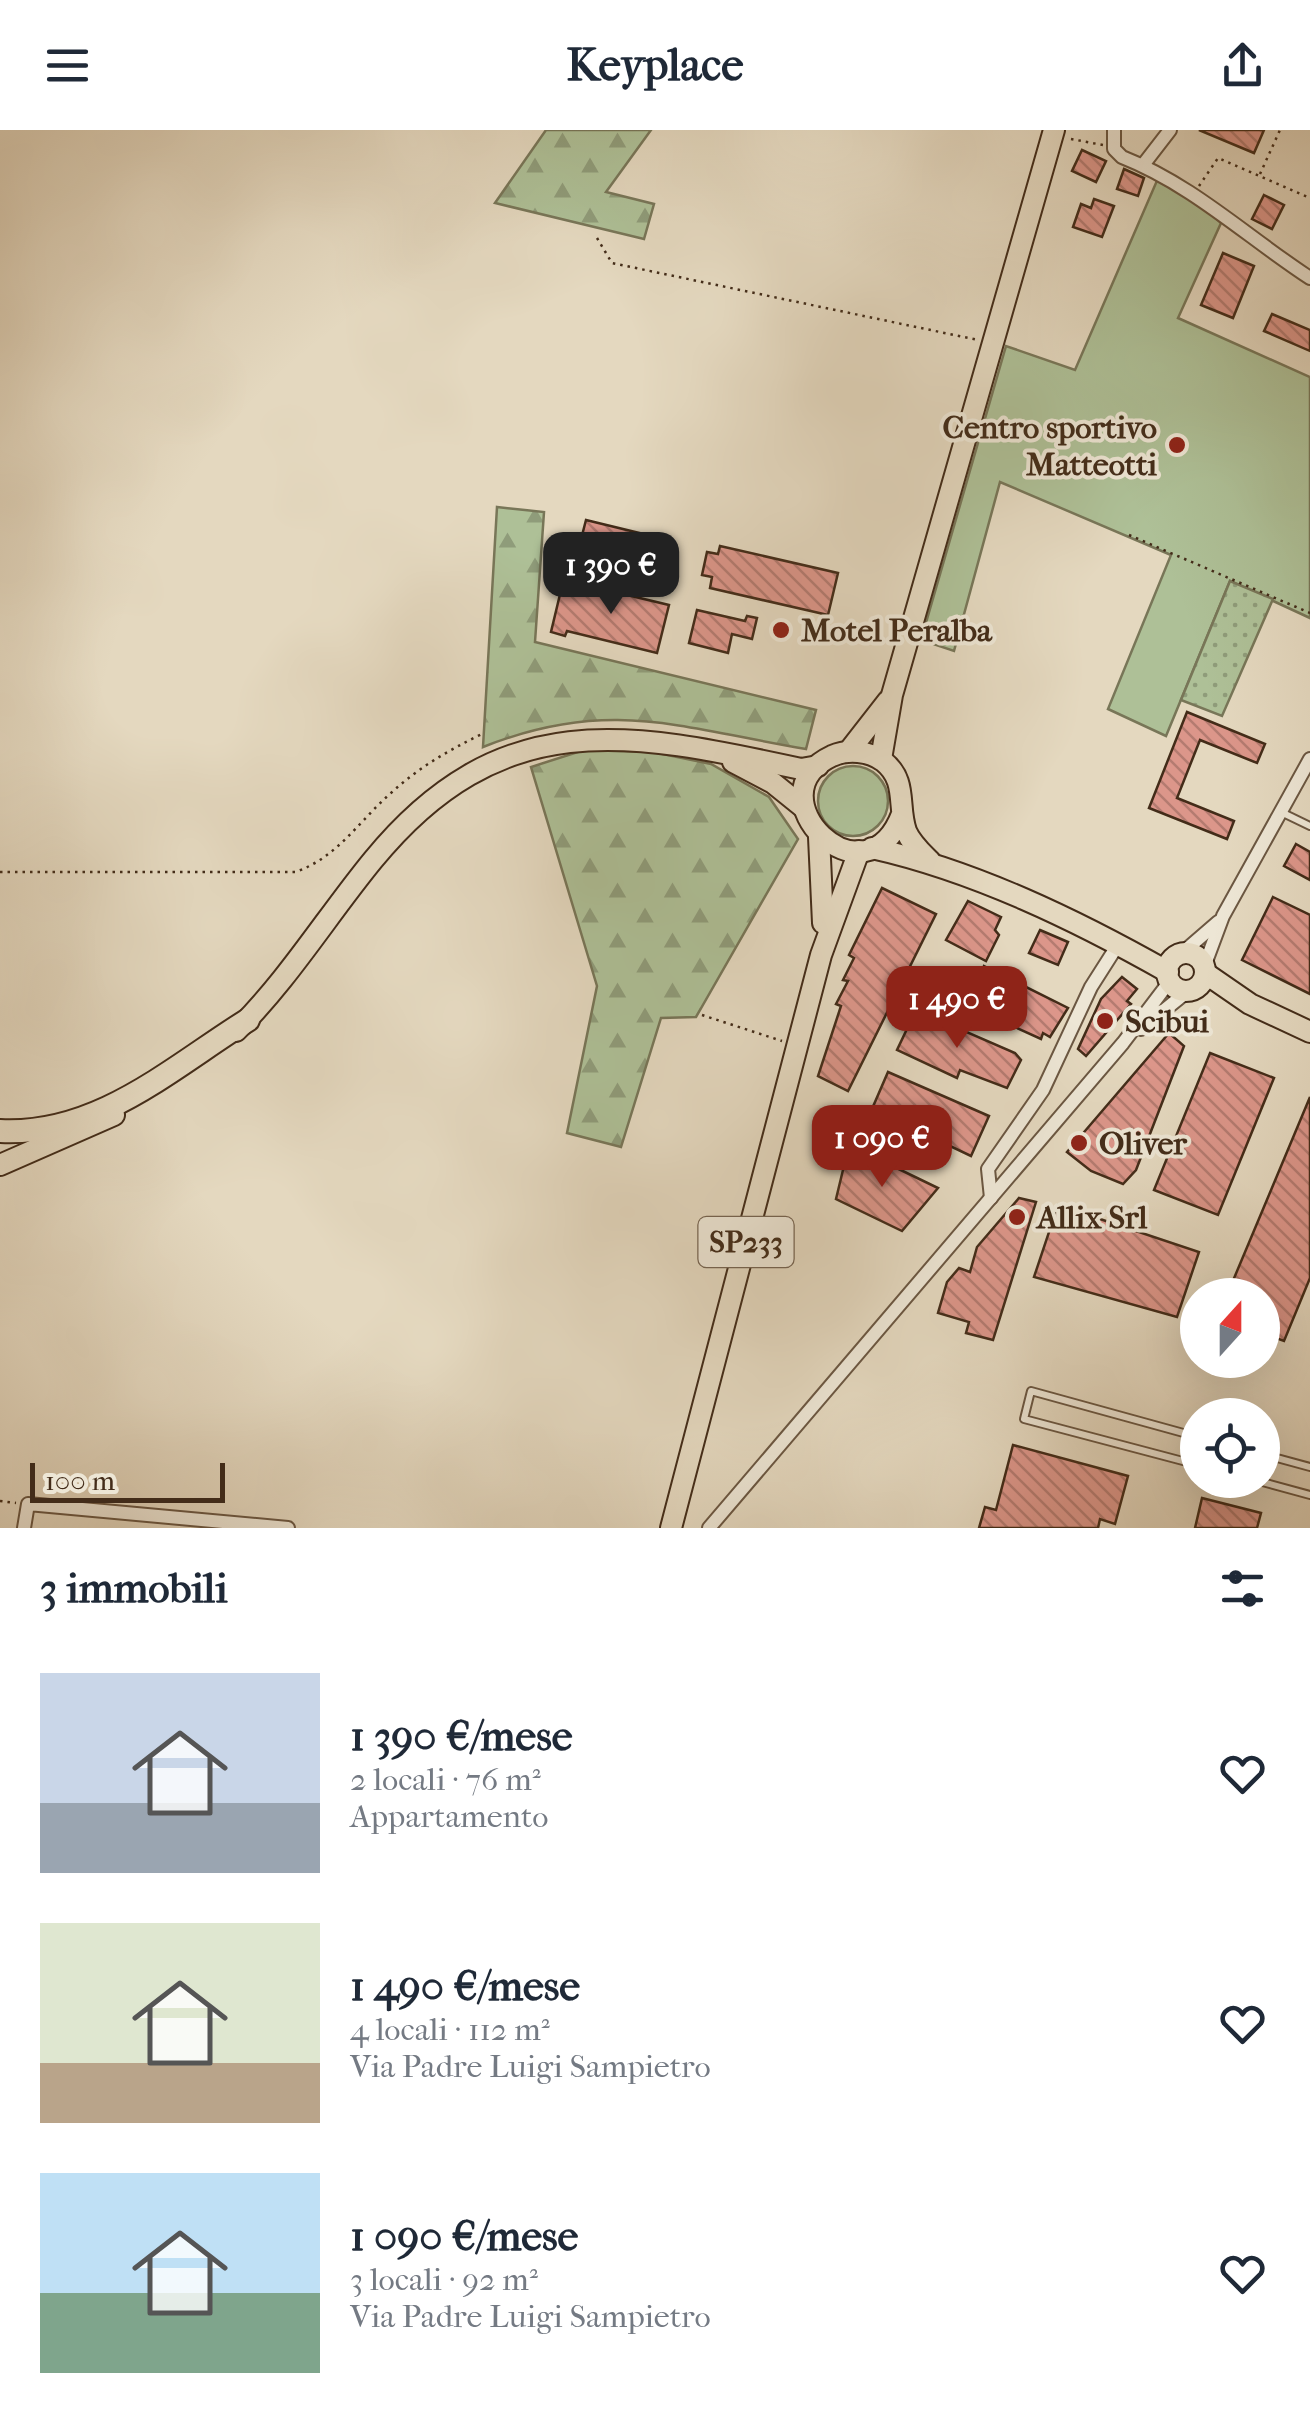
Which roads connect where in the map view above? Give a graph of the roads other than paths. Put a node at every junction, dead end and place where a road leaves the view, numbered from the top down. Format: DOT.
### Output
graph roads {
  1 [pos="1114,130"];
  2 [pos="1170,130"];
  3 [pos="1053,134"];
  4 [pos="1143,165"];
  5 [pos="1310,278"];
  6 [pos="892,696"];
  7 [pos="714,752"];
  8 [pos="849,752"];
  9 [pos="881,759"];
  10 [pos="1310,759"];
  11 [pos="818,766"];
  12 [pos="804,808"];
  13 [pos="1282,812"];
  14 [pos="902,814"];
  15 [pos="1310,826"];
  16 [pos="818,836"];
  17 [pos="866,849"];
  18 [pos="930,861"];
  19 [pos="1223,916"];
  20 [pos="1119,943"];
  21 [pos="821,955"];
  22 [pos="1205,970"];
  23 [pos="1177,971"];
  24 [pos="1250,1004"];
  25 [pos="248,1020"];
  26 [pos="1310,1032"];
  27 [pos="1123,1044"];
  28 [pos="0,1131"];
  29 [pos="0,1166"];
  30 [pos="991,1198"];
  31 [pos="1180,1431"];
  32 [pos="1280,1459"];
  33 [pos="1180,1460"];
  34 [pos="1310,1467"];
  35 [pos="1280,1487"];
  36 [pos="1310,1495"];
  37 [pos="172,1523"];
  38 [pos="24,1528"];
  39 [pos="280,1528"];
  40 [pos="671,1528"];
  41 [pos="709,1528"];
  1 -- 4 [label="street"];
  2 -- 4 [label="street"];
  3 -- 6 [label="main road"];
  4 -- 5 [label="street"];
  6 -- 8 [label="main road"];
  6 -- 9 [label="main road"];
  7 -- 11 [label="main road"];
  7 -- 12 [label="main road"];
  7 -- 25 [label="main road"];
  8 -- 9 [label="main road"];
  8 -- 11 [label="main road"];
  9 -- 14 [label="main road"];
  10 -- 13 [label="street"];
  11 -- 12 [label="main road"];
  12 -- 16 [label="main road, SP233"];
  13 -- 15 [label="lane"];
  13 -- 19 [label="street"];
  14 -- 17 [label="main road, SP233"];
  14 -- 18 [label="main road"];
  16 -- 17 [label="main road"];
  16 -- 21 [label="main road, SP233"];
  17 -- 18 [label="main road"];
  17 -- 21 [label="main road, SP233"];
  18 -- 20 [label="main road"];
  19 -- 22 [label="street"];
  19 -- 23 [label="street"];
  20 -- 23 [label="main road"];
  20 -- 30 [label="street"];
  21 -- 40 [label="main road, SP233"];
  22 -- 23 [label="main road"];
  22 -- 23 [label="main road"];
  22 -- 24 [label="main road"];
  23 -- 24 [label="main road"];
  23 -- 27 [label="street"];
  23 -- 27 [label="street"];
  24 -- 26 [label="main road"];
  25 -- 28 [label="highway"];
  25 -- 29 [label="main road"];
  27 -- 30 [label="street"];
  30 -- 41 [label="street"];
  31 -- 33 [label="lane"];
  32 -- 34 [label="lane"];
  35 -- 36 [label="lane"];
  37 -- 38 [label="street"];
  37 -- 39 [label="street"];
}
